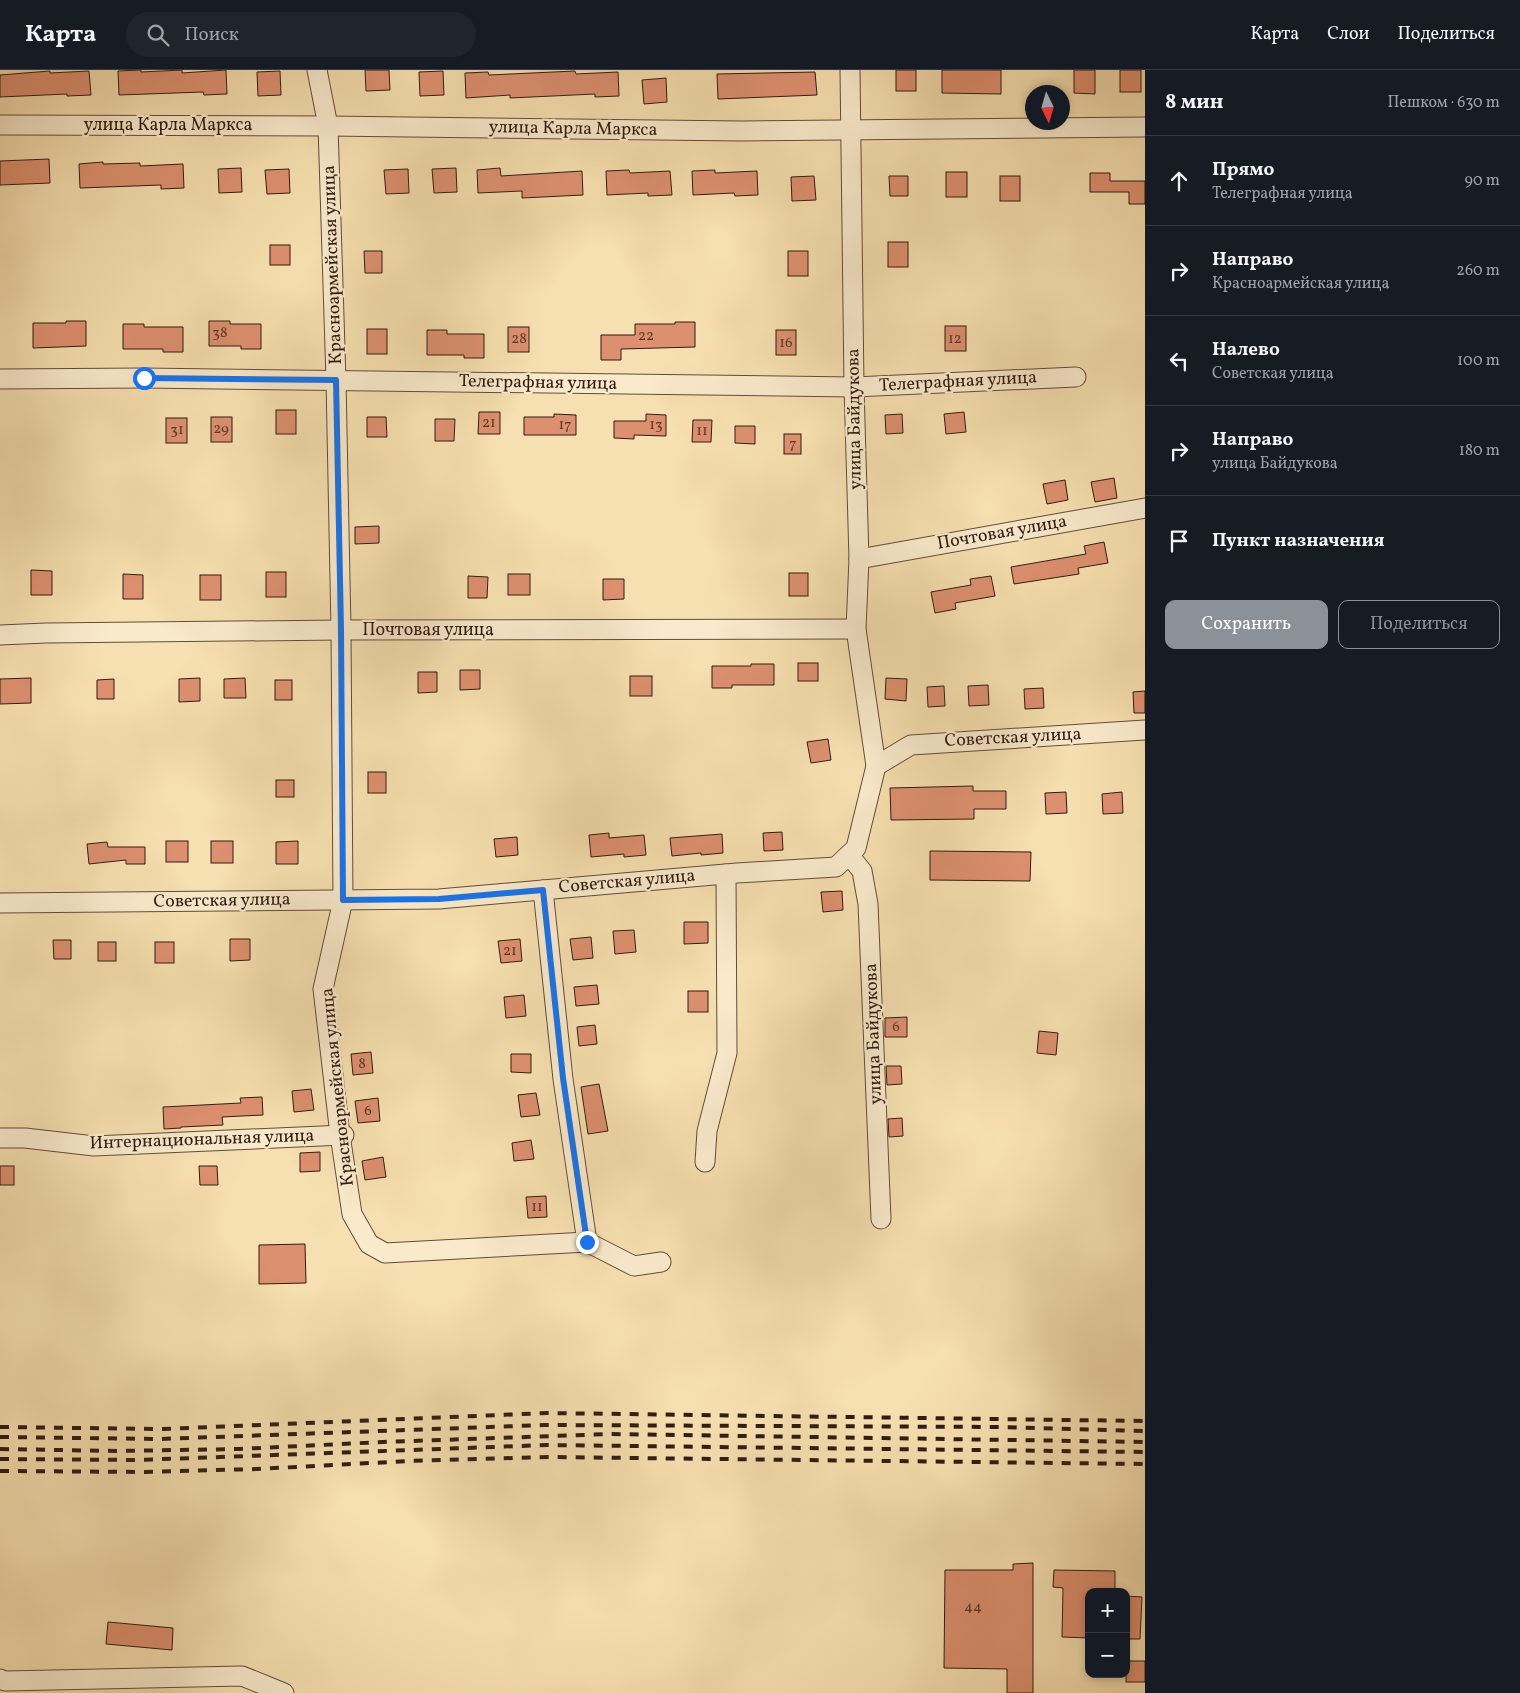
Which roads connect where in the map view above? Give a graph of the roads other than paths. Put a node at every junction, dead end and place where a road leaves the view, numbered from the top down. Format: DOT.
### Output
graph roads {
  1 [pos="317,70"];
  2 [pos="850,70"];
  3 [pos="0,125"];
  4 [pos="328,126"];
  5 [pos="1145,128"];
  6 [pos="850,130"];
  7 [pos="1076,376"];
  8 [pos="0,379"];
  9 [pos="336,380"];
  10 [pos="854,387"];
  11 [pos="1145,508"];
  12 [pos="859,559"];
  13 [pos="856,629"];
  14 [pos="341,630"];
  15 [pos="0,635"];
  16 [pos="1145,730"];
  17 [pos="876,766"];
  18 [pos="849,855"];
  19 [pos="726,874"];
  20 [pos="543,890"];
  21 [pos="343,900"];
  22 [pos="0,903"];
  23 [pos="342,1135"];
  24 [pos="0,1138"];
  25 [pos="705,1162"];
  26 [pos="881,1220"];
  27 [pos="587,1242"];
  28 [pos="660,1262"];
  29 [pos="0,1679"];
  30 [pos="284,1693"];
  1 -- 4 [label="street, Красноармейская улица"];
  2 -- 6 [label="street, улица Байдукова"];
  3 -- 4 [label="street, улица Карла Маркса"];
  4 -- 6 [label="street, улица Карла Маркса"];
  4 -- 9 [label="street, Красноармейская улица"];
  5 -- 6 [label="street, улица Карла Маркса"];
  6 -- 10 [label="street, улица Байдукова"];
  7 -- 10 [label="street, Телеграфная улица"];
  8 -- 9 [label="street, Телеграфная улица"];
  9 -- 10 [label="street, Телеграфная улица"];
  9 -- 14 [label="street, Красноармейская улица"];
  10 -- 12 [label="street, улица Байдукова"];
  11 -- 12 [label="street, Почтовая улица"];
  12 -- 13 [label="street, улица Байдукова"];
  13 -- 14 [label="street, Почтовая улица"];
  13 -- 17 [label="street, улица Байдукова"];
  14 -- 15 [label="street, Почтовая улица"];
  14 -- 21 [label="street, Красноармейская улица"];
  16 -- 17 [label="street, Советская улица"];
  17 -- 18 [label="street"];
  18 -- 19 [label="street, Советская улица"];
  18 -- 26 [label="street, улица Байдукова"];
  19 -- 20 [label="street, Советская улица"];
  19 -- 25 [label="street"];
  20 -- 21 [label="street, Советская улица"];
  20 -- 27 [label="street"];
  21 -- 22 [label="street, Советская улица"];
  21 -- 23 [label="street, Красноармейская улица"];
  23 -- 24 [label="street, Интернациональная улица"];
  23 -- 27 [label="street, Красноармейская улица"];
  27 -- 28 [label="street"];
  29 -- 30 [label="street"];
}
